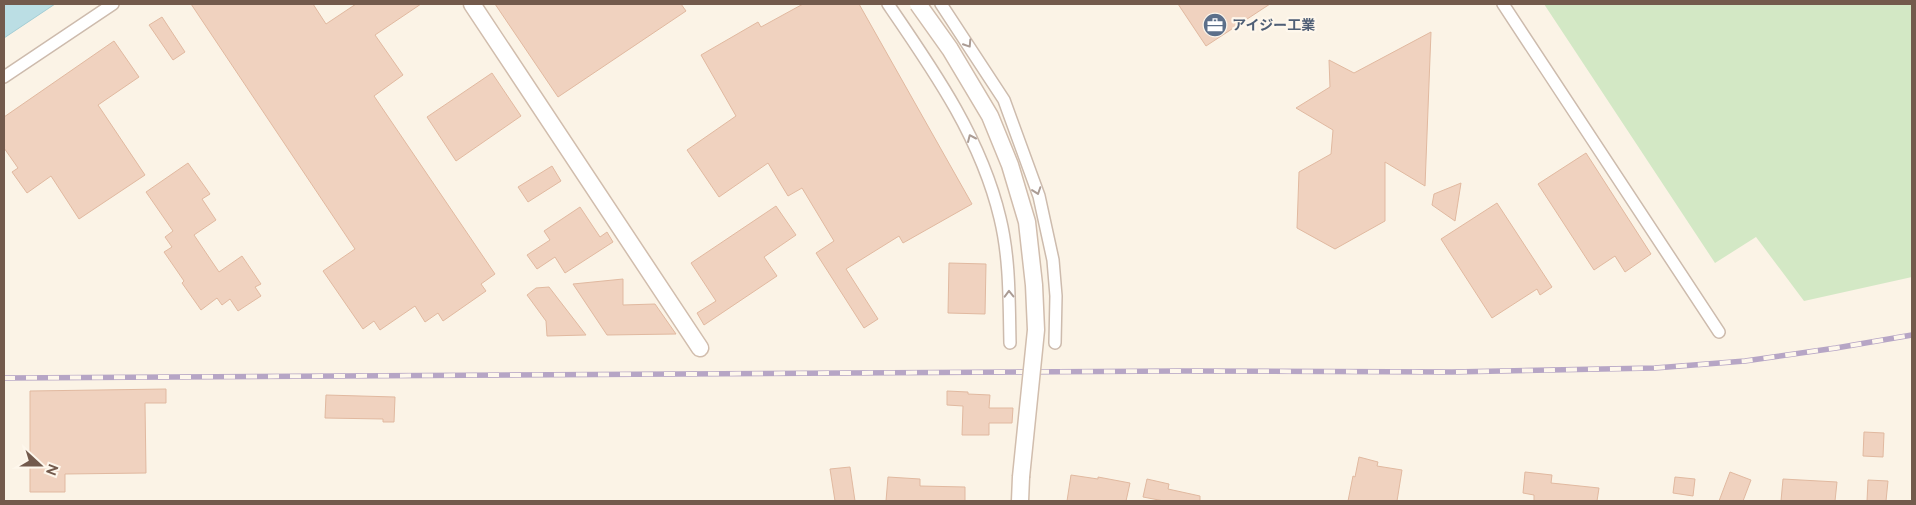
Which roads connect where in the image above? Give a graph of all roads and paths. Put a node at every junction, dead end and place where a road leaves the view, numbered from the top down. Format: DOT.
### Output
graph roads {
  1 [pos="113,4"];
  2 [pos="472,4"];
  3 [pos="888,4"];
  4 [pos="918,4"];
  5 [pos="941,4"];
  6 [pos="1503,4"];
  7 [pos="4,77"];
  8 [pos="1719,332"];
  9 [pos="1010,343"];
  10 [pos="1054,343"];
  11 [pos="700,348"];
  12 [pos="1020,501"];
  1 -- 7 [label="street"];
  2 -- 11 [label="street"];
  9 -- 3 [label="street, one-way"];
  4 -- 12 [label="street, bridge"];
  5 -- 10 [label="street, one-way"];
  6 -- 8 [label="street"];
}
